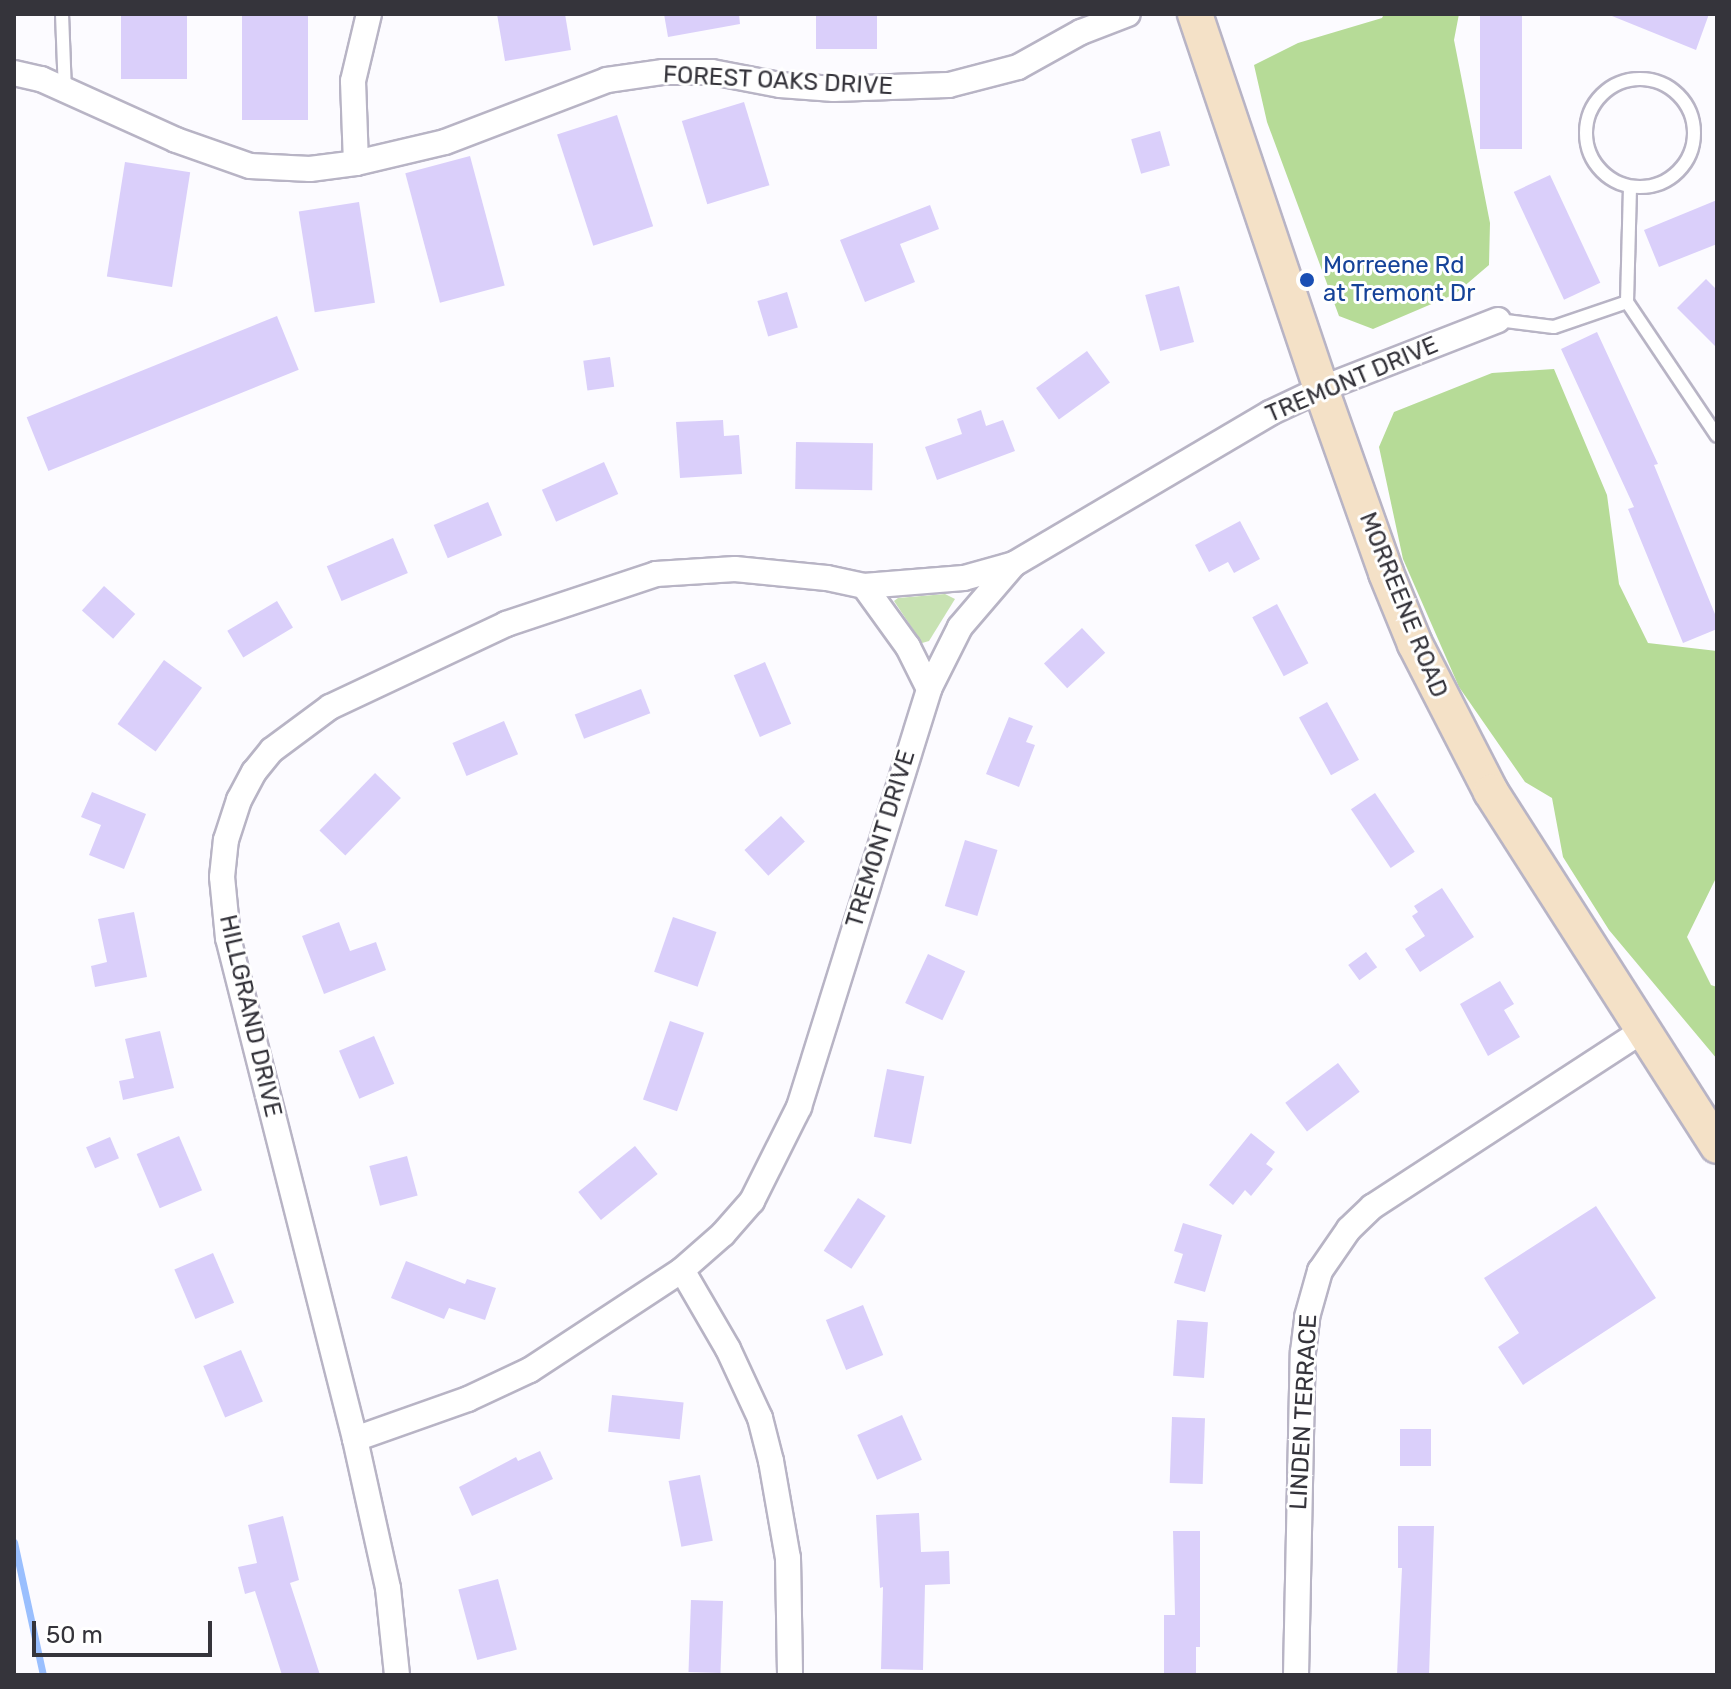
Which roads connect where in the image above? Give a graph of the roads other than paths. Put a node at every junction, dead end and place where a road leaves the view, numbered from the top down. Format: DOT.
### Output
graph roads {
  1 [pos="62,14"];
  2 [pos="369,14"];
  3 [pos="1128,14"];
  4 [pos="1195,14"];
  5 [pos="14,73"];
  6 [pos="65,91"];
  7 [pos="356,163"];
  8 [pos="1630,187"];
  9 [pos="1627,302"];
  10 [pos="1498,320"];
  11 [pos="1321,389"];
  12 [pos="1717,436"];
  13 [pos="1014,564"];
  14 [pos="864,586"];
  15 [pos="929,689"];
  16 [pos="1644,1030"];
  17 [pos="1717,1146"];
  18 [pos="682,1270"];
  19 [pos="355,1439"];
  20 [pos="397,1675"];
  21 [pos="790,1675"];
  22 [pos="1296,1675"];
  1 -- 6 [label="lane"];
  2 -- 7 [label="street"];
  3 -- 7 [label="street, FOREST OAKS DRIVE"];
  4 -- 11 [label="street, MORREENE ROAD"];
  5 -- 6 [label="street, FOREST OAKS DRIVE"];
  6 -- 7 [label="street, FOREST OAKS DRIVE"];
  8 -- 8 [label="lane"];
  8 -- 9 [label="lane"];
  9 -- 10 [label="lane"];
  9 -- 12 [label="lane"];
  10 -- 11 [label="street, TREMONT DRIVE"];
  11 -- 13 [label="street, TREMONT DRIVE"];
  11 -- 16 [label="street, MORREENE ROAD"];
  13 -- 14 [label="street, HILLGRAND DRIVE"];
  13 -- 15 [label="street, TREMONT DRIVE"];
  14 -- 15 [label="street"];
  14 -- 19 [label="street, HILLGRAND DRIVE"];
  15 -- 18 [label="street, TREMONT DRIVE"];
  16 -- 17 [label="street, MORREENE ROAD"];
  16 -- 22 [label="street, LINDEN TERRACE"];
  18 -- 19 [label="street, TREMONT DRIVE"];
  18 -- 21 [label="street"];
  19 -- 20 [label="street, HILLGRAND DRIVE"];
}
